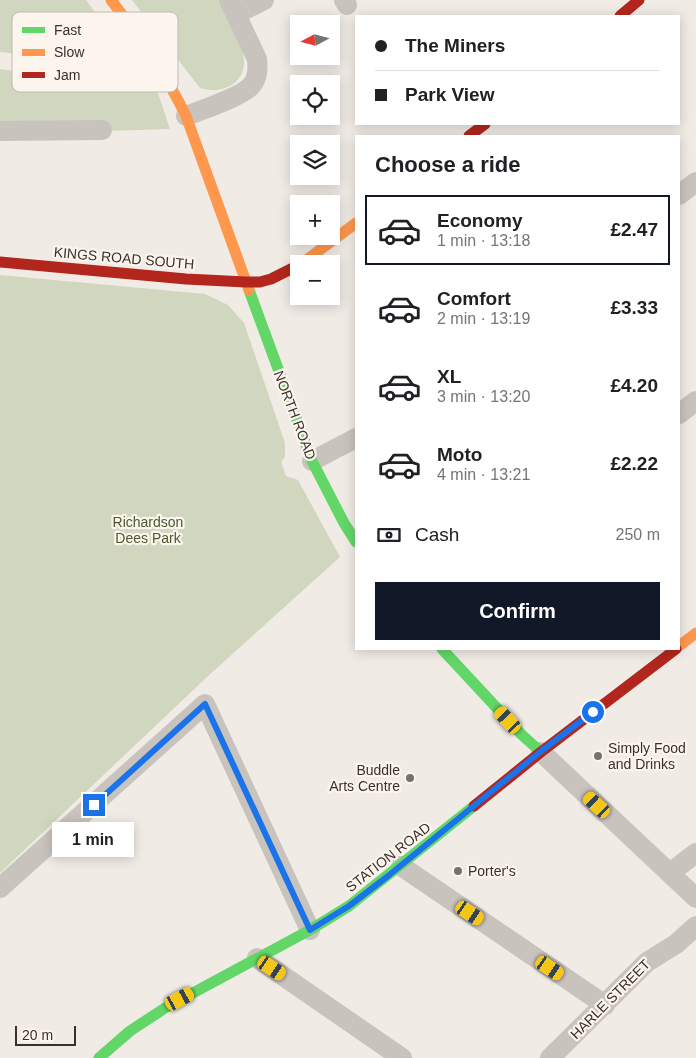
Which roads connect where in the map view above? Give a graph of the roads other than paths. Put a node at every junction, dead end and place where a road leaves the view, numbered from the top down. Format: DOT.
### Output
graph roads {
  1 [pos="112,0"];
  2 [pos="264,0"];
  3 [pos="639,0"];
  4 [pos="233,7"];
  5 [pos="121,12"];
  6 [pos="621,15"];
  7 [pos="176,92"];
  8 [pos="186,116"];
  9 [pos="484,125"];
  10 [pos="0,130"];
  11 [pos="102,130"];
  12 [pos="470,135"];
  13 [pos="696,182"];
  14 [pos="680,194"];
  15 [pos="355,224"];
  16 [pos="312,255"];
  17 [pos="0,262"];
  18 [pos="290,270"];
  19 [pos="246,282"];
  20 [pos="696,401"];
  21 [pos="680,413"];
  22 [pos="355,439"];
  23 [pos="312,461"];
  24 [pos="355,540"];
  25 [pos="696,633"];
  26 [pos="680,644"];
  27 [pos="443,650"];
  28 [pos="671,650"];
  29 [pos="540,752"];
  30 [pos="696,853"];
  31 [pos="401,866"];
  32 [pos="670,873"];
  33 [pos="0,888"];
  34 [pos="696,898"];
  35 [pos="696,926"];
  36 [pos="310,930"];
  37 [pos="257,958"];
  38 [pos="605,1005"];
  39 [pos="99,1058"];
  40 [pos="402,1058"];
  41 [pos="550,1058"];
  1 -- 5 [label="street, NORTH ROAD"];
  2 -- 4 [label="street"];
  3 -- 6 [label="street"];
  4 -- 8 [label="street"];
  7 -- 8 [label="street, NORTH ROAD"];
  8 -- 19 [label="street, NORTH ROAD"];
  9 -- 12 [label="street"];
  10 -- 11 [label="street"];
  13 -- 14 [label="street"];
  15 -- 16 [label="street, KINGS ROAD SOUTH"];
  17 -- 19 [label="street, KINGS ROAD SOUTH"];
  18 -- 19 [label="street, KINGS ROAD SOUTH"];
  19 -- 23 [label="street, NORTH ROAD"];
  20 -- 21 [label="street"];
  22 -- 23 [label="street"];
  23 -- 24 [label="street, NORTH ROAD"];
  25 -- 26 [label="street, STATION ROAD"];
  27 -- 29 [label="street"];
  28 -- 29 [label="street, STATION ROAD"];
  29 -- 31 [label="street, STATION ROAD"];
  29 -- 32 [label="street"];
  30 -- 32 [label="street"];
  31 -- 36 [label="street, STATION ROAD"];
  31 -- 38 [label="street"];
  32 -- 34 [label="street"];
  33 -- 36 [label="street"];
  35 -- 38 [label="street, HARLE STREET"];
  36 -- 37 [label="street, STATION ROAD"];
  37 -- 39 [label="street, STATION ROAD"];
  37 -- 40 [label="street"];
  38 -- 41 [label="street, HARLE STREET"];
}
